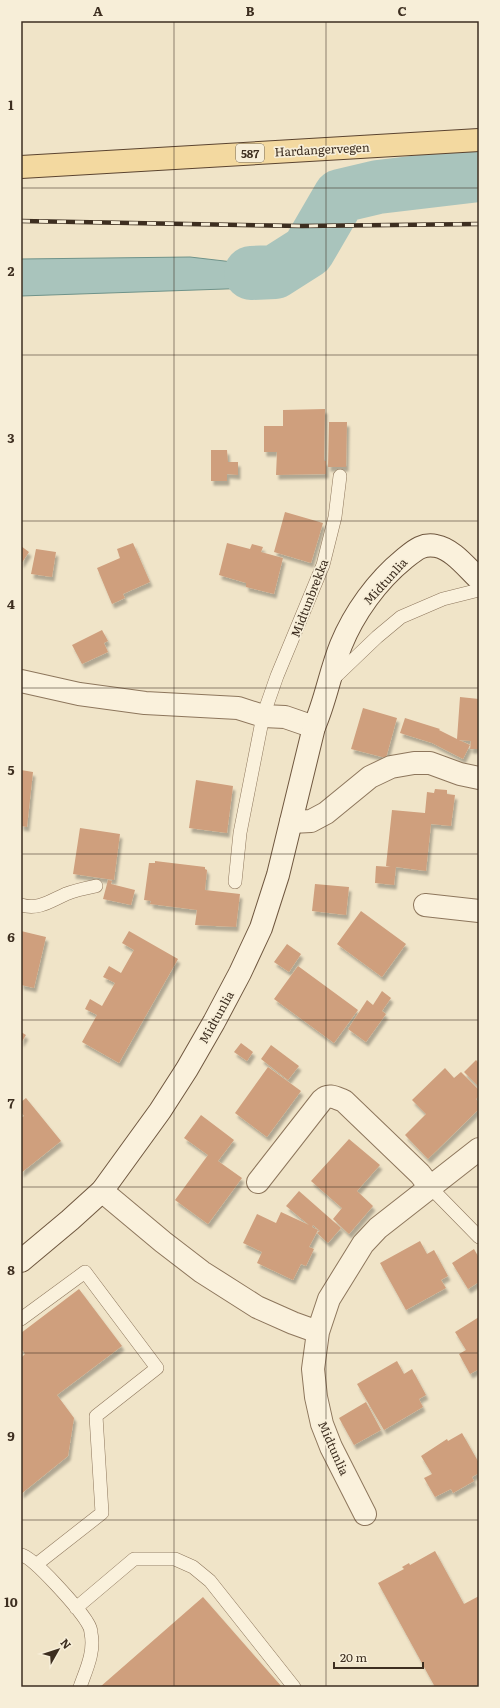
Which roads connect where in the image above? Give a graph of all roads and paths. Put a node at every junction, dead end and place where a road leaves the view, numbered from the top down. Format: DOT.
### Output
graph roads {
  1 [pos="479,140"];
  2 [pos="21,167"];
  3 [pos="340,476"];
  4 [pos="479,579"];
  5 [pos="479,590"];
  6 [pos="21,681"];
  7 [pos="328,685"];
  8 [pos="263,716"];
  9 [pos="314,727"];
  10 [pos="479,778"];
  11 [pos="291,822"];
  12 [pos="235,882"];
  13 [pos="96,886"];
  14 [pos="21,905"];
  15 [pos="425,905"];
  16 [pos="479,911"];
  17 [pos="479,1149"];
  18 [pos="258,1182"];
  19 [pos="430,1187"];
  20 [pos="102,1191"];
  21 [pos="479,1237"];
  22 [pos="21,1261"];
  23 [pos="21,1319"];
  24 [pos="318,1332"];
  25 [pos="365,1514"];
  26 [pos="21,1554"];
  27 [pos="37,1564"];
  28 [pos="76,1608"];
  29 [pos="80,1687"];
  30 [pos="294,1687"];
  1 -- 2 [label="main road, Hardangervegen / 587"];
  3 -- 8 [label="lane, Midtunbrekka"];
  4 -- 7 [label="street, Midtunlia"];
  5 -- 7 [label="lane"];
  6 -- 8 [label="street"];
  7 -- 9 [label="street, Midtunlia"];
  8 -- 9 [label="street"];
  8 -- 12 [label="lane, Midtunbrekka"];
  9 -- 11 [label="street, Midtunlia"];
  10 -- 11 [label="street"];
  11 -- 20 [label="street, Midtunlia"];
  13 -- 14 [label="lane"];
  15 -- 16 [label="street"];
  17 -- 19 [label="street, Midtunlia"];
  18 -- 19 [label="street"];
  19 -- 21 [label="lane"];
  19 -- 24 [label="street, Midtunlia"];
  20 -- 22 [label="street, Midtunlia"];
  20 -- 24 [label="street"];
  23 -- 27 [label="lane"];
  24 -- 25 [label="street, Midtunlia"];
  26 -- 27 [label="lane"];
  27 -- 28 [label="lane"];
  28 -- 29 [label="lane"];
  28 -- 30 [label="lane"];
}
